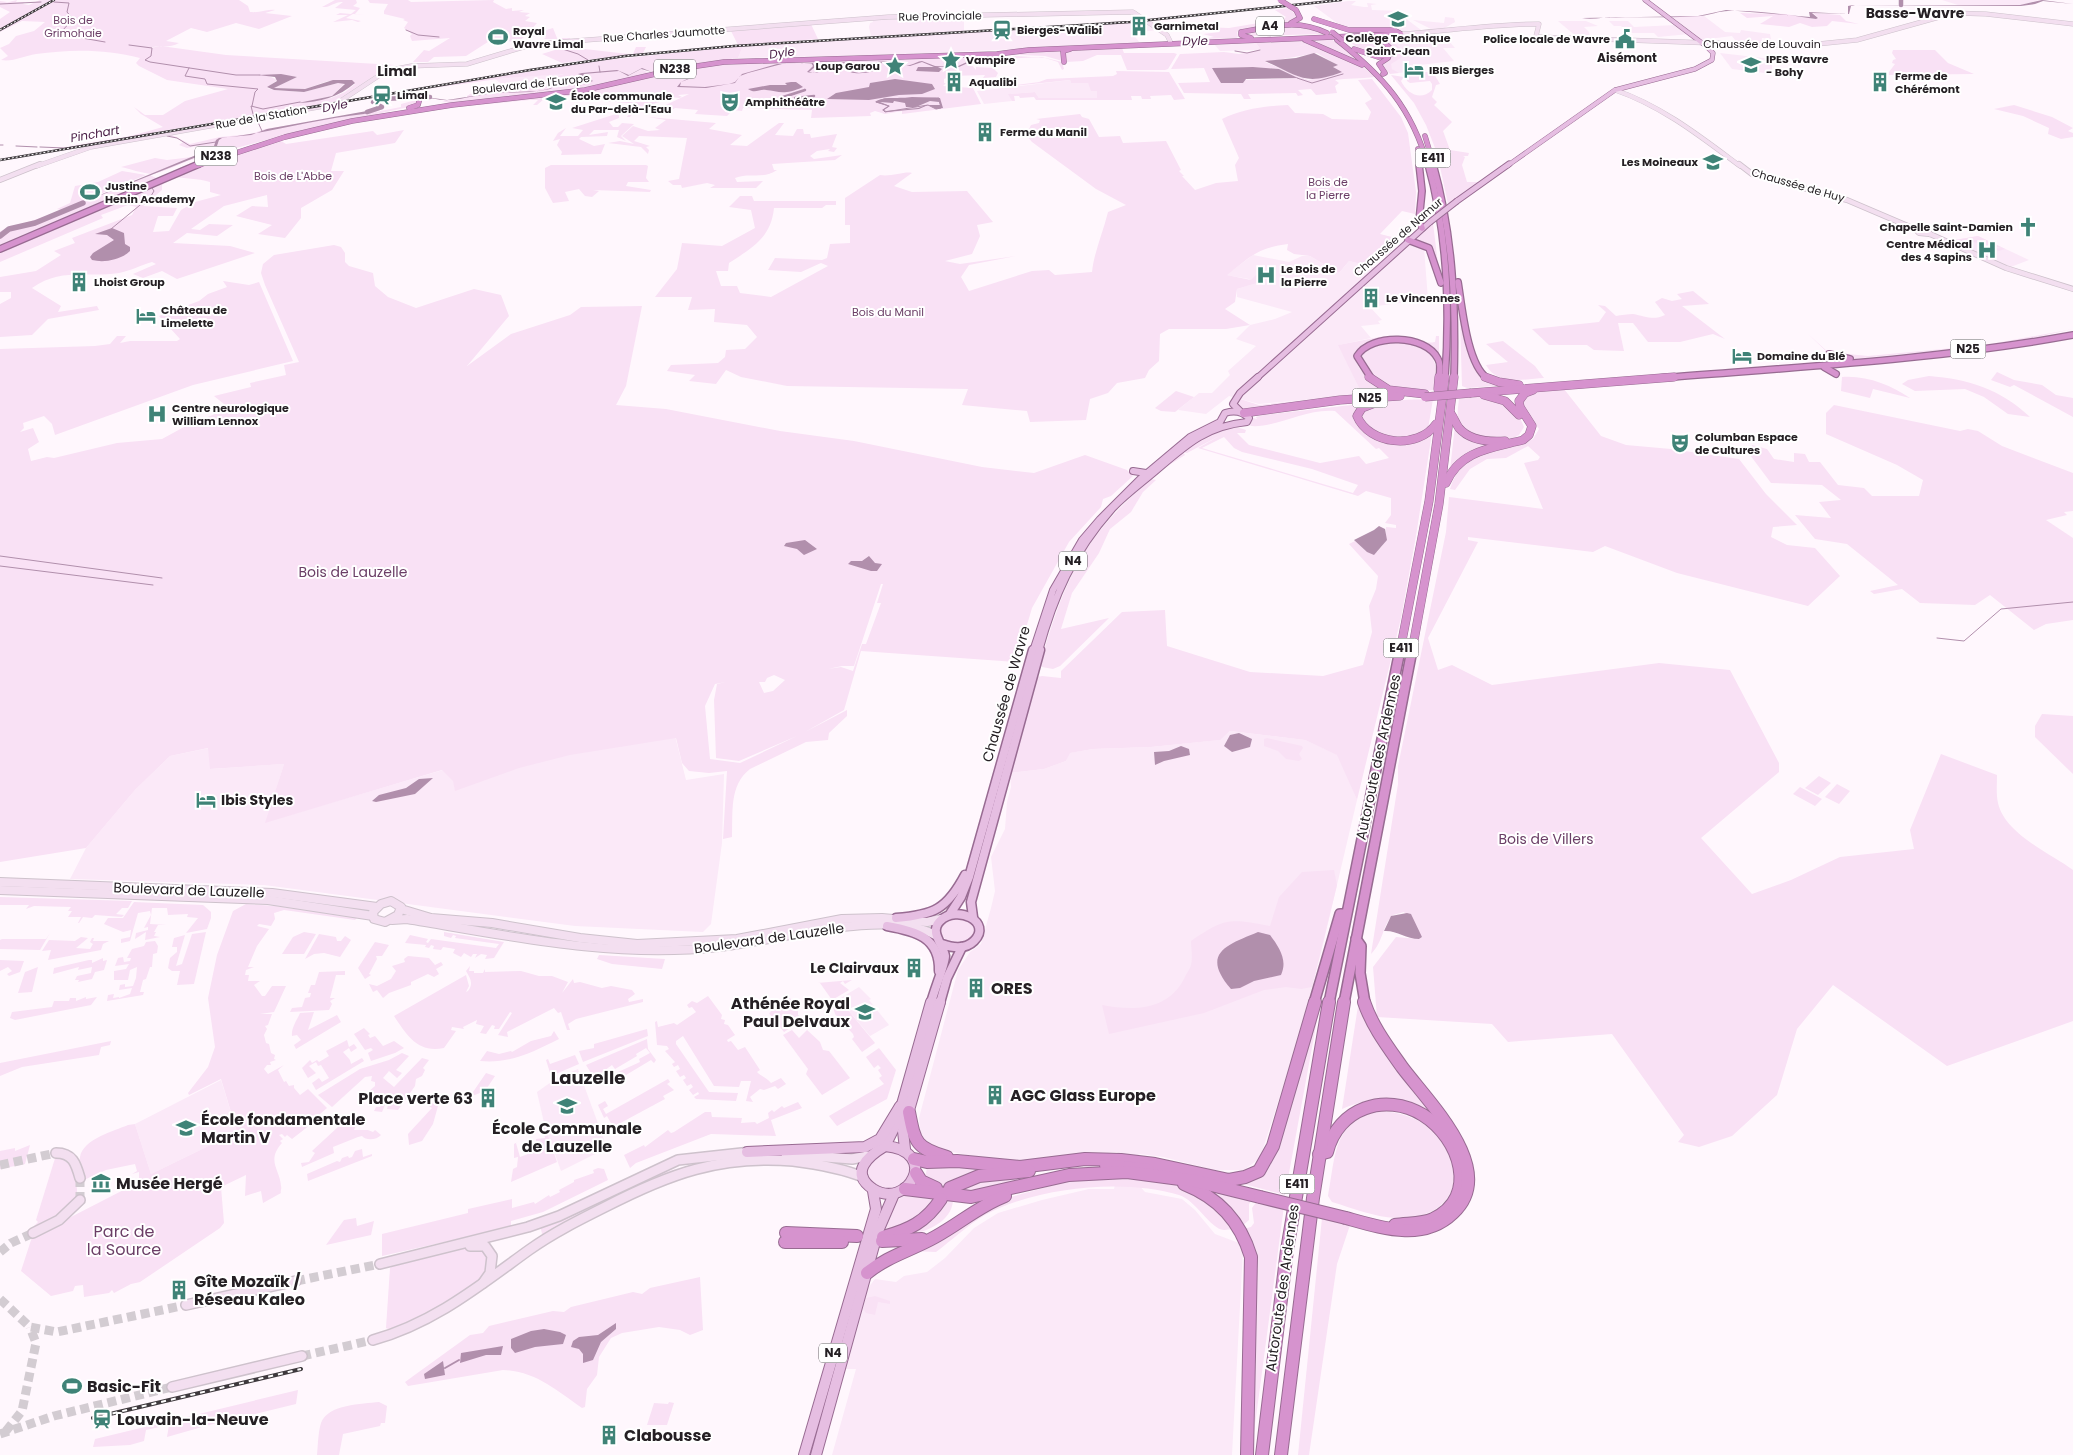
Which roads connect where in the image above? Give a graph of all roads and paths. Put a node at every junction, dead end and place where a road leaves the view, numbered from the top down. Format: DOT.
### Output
graph roads {
  1 [pos="1280,0"];
  2 [pos="1286,0"];
  3 [pos="1645,0"];
  4 [pos="1298,10"];
  5 [pos="1308,14"];
  6 [pos="1314,19"];
  7 [pos="2073,24"];
  8 [pos="747,28"];
  9 [pos="1423,29"];
  10 [pos="1418,31"];
  11 [pos="1437,31"];
  12 [pos="1330,32"];
  13 [pos="1400,33"];
  14 [pos="1360,35"];
  15 [pos="1537,36"];
  16 [pos="1238,37"];
  17 [pos="1384,37"];
  18 [pos="1266,38"];
  19 [pos="1288,38"];
  20 [pos="1247,39"];
  21 [pos="1274,39"];
  22 [pos="1170,40"];
  23 [pos="1339,40"];
  24 [pos="1176,42"];
  25 [pos="1163,43"];
  26 [pos="1703,43"];
  27 [pos="1073,48"];
  28 [pos="1354,49"];
  29 [pos="992,52"];
  30 [pos="1002,53"];
  31 [pos="944,54"];
  32 [pos="782,57"];
  33 [pos="747,59"];
  34 [pos="1064,60"];
  35 [pos="399,68"];
  36 [pos="1375,72"];
  37 [pos="1383,74"];
  38 [pos="1617,90"];
  39 [pos="1628,94"];
  40 [pos="476,102"];
  41 [pos="1407,102"];
  42 [pos="442,105"];
  43 [pos="452,105"];
  44 [pos="380,115"];
  45 [pos="1423,131"];
  46 [pos="264,141"];
  47 [pos="1421,141"];
  48 [pos="171,175"];
  49 [pos="158,177"];
  50 [pos="0,180"];
  51 [pos="1425,226"];
  52 [pos="1408,240"];
  53 [pos="0,248"];
  54 [pos="1453,274"];
  55 [pos="2073,289"];
  56 [pos="1446,293"];
  57 [pos="1443,331"];
  58 [pos="2073,334"];
  59 [pos="1865,360"];
  60 [pos="1814,365"];
  61 [pos="1526,386"];
  62 [pos="1543,388"];
  63 [pos="1471,392"];
  64 [pos="1240,393"];
  65 [pos="1425,395"];
  66 [pos="1440,395"];
  67 [pos="1381,400"];
  68 [pos="1227,412"];
  69 [pos="1244,414"];
  70 [pos="1451,414"];
  71 [pos="1222,419"];
  72 [pos="1230,424"];
  73 [pos="1436,424"];
  74 [pos="1442,486"];
  75 [pos="1430,494"];
  76 [pos="1119,496"];
  77 [pos="976,851"];
  78 [pos="0,882"];
  79 [pos="0,890"];
  80 [pos="238,892"];
  81 [pos="218,901"];
  82 [pos="377,907"];
  83 [pos="401,910"];
  84 [pos="950,914"];
  85 [pos="1346,914"];
  86 [pos="373,916"];
  87 [pos="973,917"];
  88 [pos="896,918"];
  89 [pos="941,919"];
  90 [pos="392,920"];
  91 [pos="887,926"];
  92 [pos="935,935"];
  93 [pos="1356,939"];
  94 [pos="724,940"];
  95 [pos="942,944"];
  96 [pos="962,947"];
  97 [pos="713,948"];
  98 [pos="938,978"];
  99 [pos="907,1108"];
  100 [pos="885,1146"];
  101 [pos="905,1149"];
  102 [pos="747,1152"];
  103 [pos="56,1154"];
  104 [pos="1319,1154"];
  105 [pos="868,1156"];
  106 [pos="914,1159"];
  107 [pos="1085,1160"];
  108 [pos="957,1161"];
  109 [pos="1120,1166"];
  110 [pos="1023,1172"];
  111 [pos="916,1173"];
  112 [pos="1134,1174"];
  113 [pos="862,1177"];
  114 [pos="80,1178"];
  115 [pos="1041,1183"];
  116 [pos="950,1188"];
  117 [pos="874,1191"];
  118 [pos="900,1191"];
  119 [pos="1261,1195"];
  120 [pos="941,1199"];
  121 [pos="80,1200"];
  122 [pos="1346,1216"];
  123 [pos="33,1233"];
  124 [pos="934,1237"];
  125 [pos="785,1238"];
  126 [pos="856,1238"];
  127 [pos="882,1239"];
  128 [pos="446,1249"];
  129 [pos="380,1264"];
  130 [pos="867,1273"];
  131 [pos="296,1281"];
  132 [pos="476,1291"];
  133 [pos="186,1305"];
  134 [pos="373,1340"];
  135 [pos="302,1356"];
  136 [pos="172,1387"];
  137 [pos="804,1455"];
  138 [pos="816,1455"];
  139 [pos="1247,1455"];
  140 [pos="1262,1455"];
  141 [pos="1281,1455"];
  1 -- 4 [label="highway, Autoroute des Ardennes / E411, bridge"];
  2 -- 4 [label="highway, Autoroute des Ardennes / E411, bridge"];
  3 -- 26 [label="main road"];
  4 -- 12 [label="highway, Autoroute des Ardennes / E411"];
  4 -- 16 [label="highway, A4"];
  5 -- 6 [label="highway, Autoroute des Ardennes / E411"];
  6 -- 12 [label="highway, Autoroute des Ardennes / E411"];
  6 -- 17 [label="highway"];
  7 -- 26 [label="main road, Chaussée de Louvain"];
  8 -- 22 [label="main road, Rue Provinciale"];
  8 -- 35 [label="main road, Rue Charles Jaumotte"];
  9 -- 10 [label="main road"];
  10 -- 11 [label="main road, Boulevard de l'Europe"];
  10 -- 13 [label="main road, Boulevard de l'Europe"];
  11 -- 13 [label="main road, Boulevard de l'Europe"];
  11 -- 15 [label="main road, Boulevard de l'Europe"];
  12 -- 18 [label="highway, A4"];
  12 -- 23 [label="highway, Autoroute des Ardennes / E411, bridge"];
  13 -- 17 [label="highway, Boulevard de l'Europe"];
  13 -- 17 [label="highway, Boulevard de l'Europe"];
  14 -- 17 [label="highway"];
  14 -- 19 [label="highway, Boulevard de l'Europe"];
  15 -- 26 [label="main road, Chaussée de Louvain"];
  16 -- 20 [label="highway, Boulevard de l'Europe"];
  16 -- 24 [label="highway, Boulevard de l'Europe"];
  17 -- 18 [label="highway, Boulevard de l'Europe"];
  17 -- 28 [label="highway"];
  17 -- 37 [label="highway"];
  18 -- 20 [label="highway, Boulevard de l'Europe"];
  19 -- 21 [label="highway, Boulevard de l'Europe"];
  19 -- 36 [label="highway, A4"];
  20 -- 21 [label="highway"];
  21 -- 27 [label="highway, Boulevard de l'Europe"];
  22 -- 24 [label="main road"];
  22 -- 25 [label="main road"];
  23 -- 28 [label="highway, Autoroute des Ardennes / E411"];
  23 -- 36 [label="highway, Autoroute des Ardennes / E411"];
  24 -- 25 [label="highway, Boulevard de l'Europe"];
  25 -- 30 [label="highway, Boulevard de l'Europe"];
  26 -- 38 [label="main road, N4"];
  27 -- 30 [label="highway, Boulevard de l'Europe"];
  27 -- 34 [label="highway"];
  28 -- 37 [label="highway, Autoroute des Ardennes / E411"];
  29 -- 30 [label="highway, Boulevard de l'Europe"];
  29 -- 31 [label="highway, Boulevard de l'Europe / N238"];
  29 -- 32 [label="highway, Boulevard de l'Europe / N238"];
  30 -- 31 [label="highway"];
  31 -- 40 [label="highway, Boulevard de l'Europe / N238"];
  32 -- 33 [label="highway, Boulevard de l'Europe / N238"];
  32 -- 33 [label="highway"];
  33 -- 42 [label="highway, Boulevard de l'Europe / N238"];
  35 -- 50 [label="main road, Rue de la Station"];
  36 -- 47 [label="highway, Autoroute des Ardennes / E411"];
  37 -- 41 [label="highway, Autoroute des Ardennes / E411"];
  38 -- 39 [label="main road"];
  38 -- 51 [label="main road, Chaussée de Namur / N4, bridge"];
  39 -- 55 [label="main road, Chaussée de Huy"];
  40 -- 43 [label="highway, Boulevard de l'Europe / N238"];
  40 -- 43 [label="highway"];
  42 -- 44 [label="highway, Boulevard de l'Europe / N238"];
  42 -- 44 [label="highway"];
  43 -- 48 [label="highway, Boulevard de l'Europe / N238"];
  44 -- 46 [label="highway, Boulevard de l'Europe / N238"];
  45 -- 54 [label="highway, Autoroute des Ardennes / E411"];
  46 -- 48 [label="highway, Boulevard de l'Europe / N238"];
  46 -- 49 [label="highway"];
  47 -- 51 [label="highway"];
  47 -- 56 [label="highway, Autoroute des Ardennes / E411"];
  48 -- 49 [label="highway, N238"];
  49 -- 53 [label="highway, N238"];
  51 -- 52 [label="main road, Chaussée de Namur / N4"];
  52 -- 57 [label="highway"];
  52 -- 64 [label="main road, Chaussée de Namur / N4"];
  54 -- 61 [label="highway"];
  54 -- 70 [label="highway, Autoroute des Ardennes / E411"];
  56 -- 57 [label="highway"];
  56 -- 75 [label="highway, Autoroute des Ardennes / E411"];
  57 -- 66 [label="highway"];
  58 -- 59 [label="highway, N25"];
  58 -- 60 [label="highway, N25"];
  59 -- 60 [label="highway, N25"];
  59 -- 60 [label="highway"];
  60 -- 61 [label="highway, N25"];
  60 -- 62 [label="highway, N25"];
  61 -- 63 [label="highway, N25"];
  62 -- 63 [label="highway, N25"];
  62 -- 74 [label="highway"];
  63 -- 65 [label="highway, N25, bridge"];
  63 -- 70 [label="highway"];
  64 -- 68 [label="main road, Chaussée de Namur / N4"];
  64 -- 69 [label="main road"];
  65 -- 66 [label="highway"];
  65 -- 67 [label="highway, N25"];
  65 -- 69 [label="highway, N25"];
  66 -- 73 [label="highway"];
  67 -- 69 [label="highway, N25"];
  67 -- 73 [label="highway"];
  68 -- 69 [label="main road"];
  68 -- 71 [label="main road, Chaussée de Namur / N4"];
  69 -- 72 [label="main road, N4"];
  70 -- 74 [label="highway, Autoroute des Ardennes / E411"];
  71 -- 72 [label="main road"];
  71 -- 76 [label="main road, Chaussée de Namur / N4"];
  72 -- 87 [label="main road, Chaussée de Wavre / N4"];
  73 -- 75 [label="highway"];
  74 -- 93 [label="highway, Autoroute des Ardennes / E411"];
  75 -- 85 [label="highway, Autoroute des Ardennes / E411"];
  76 -- 77 [label="main road, Chaussée de Wavre / N4"];
  77 -- 84 [label="main road, Chaussée de Wavre / N4"];
  77 -- 88 [label="main road"];
  78 -- 80 [label="main road, Boulevard de Lauzelle"];
  79 -- 81 [label="main road, Boulevard de Lauzelle"];
  80 -- 81 [label="main road"];
  80 -- 82 [label="main road, Boulevard de Lauzelle"];
  81 -- 86 [label="main road, Boulevard de Lauzelle"];
  82 -- 83 [label="main road"];
  82 -- 86 [label="main road"];
  83 -- 90 [label="main road"];
  83 -- 94 [label="main road, Boulevard de Lauzelle"];
  84 -- 87 [label="main road"];
  84 -- 89 [label="main road"];
  85 -- 107 [label="highway"];
  85 -- 140 [label="highway, Autoroute des Ardennes / E411"];
  86 -- 90 [label="main road"];
  87 -- 96 [label="main road, Chaussée de Wavre / N4"];
  88 -- 89 [label="main road, Boulevard de Lauzelle"];
  88 -- 94 [label="main road, Boulevard de Lauzelle"];
  89 -- 92 [label="main road"];
  90 -- 97 [label="main road, Boulevard de Lauzelle"];
  91 -- 92 [label="main road, Boulevard de Lauzelle"];
  91 -- 97 [label="main road, Boulevard de Lauzelle"];
  91 -- 98 [label="main road"];
  92 -- 95 [label="main road"];
  93 -- 104 [label="highway, Autoroute des Ardennes / E411"];
  93 -- 122 [label="highway"];
  94 -- 97 [label="main road"];
  95 -- 96 [label="main road"];
  95 -- 98 [label="main road, N4"];
  96 -- 99 [label="main road, Chaussée de Wavre / N4"];
  98 -- 99 [label="main road, N4"];
  99 -- 100 [label="main road, N4"];
  99 -- 101 [label="main road, N4"];
  99 -- 102 [label="main road"];
  99 -- 108 [label="highway"];
  100 -- 101 [label="main road"];
  100 -- 105 [label="main road"];
  101 -- 106 [label="main road"];
  102 -- 105 [label="main road"];
  102 -- 128 [label="main road"];
  103 -- 114 [label="main road"];
  104 -- 122 [label="highway"];
  104 -- 141 [label="highway, Autoroute des Ardennes / E411"];
  105 -- 113 [label="main road"];
  106 -- 108 [label="highway"];
  106 -- 111 [label="main road"];
  107 -- 108 [label="highway"];
  107 -- 110 [label="highway"];
  109 -- 110 [label="highway"];
  109 -- 111 [label="highway"];
  109 -- 119 [label="highway"];
  110 -- 116 [label="highway"];
  111 -- 118 [label="main road, N4"];
  112 -- 115 [label="highway"];
  112 -- 119 [label="highway"];
  112 -- 139 [label="highway"];
  113 -- 117 [label="main road"];
  113 -- 132 [label="main road"];
  115 -- 118 [label="highway"];
  115 -- 124 [label="highway"];
  117 -- 118 [label="main road"];
  117 -- 137 [label="main road, N4"];
  118 -- 130 [label="main road, N4"];
  119 -- 122 [label="highway, bridge"];
  120 -- 127 [label="highway"];
  121 -- 123 [label="main road"];
  124 -- 127 [label="highway"];
  124 -- 130 [label="highway"];
  125 -- 126 [label="highway"];
  128 -- 129 [label="main road"];
  128 -- 132 [label="main road"];
  130 -- 138 [label="main road, N4"];
  131 -- 133 [label="main road"];
  132 -- 134 [label="main road"];
  135 -- 136 [label="main road"];
}
